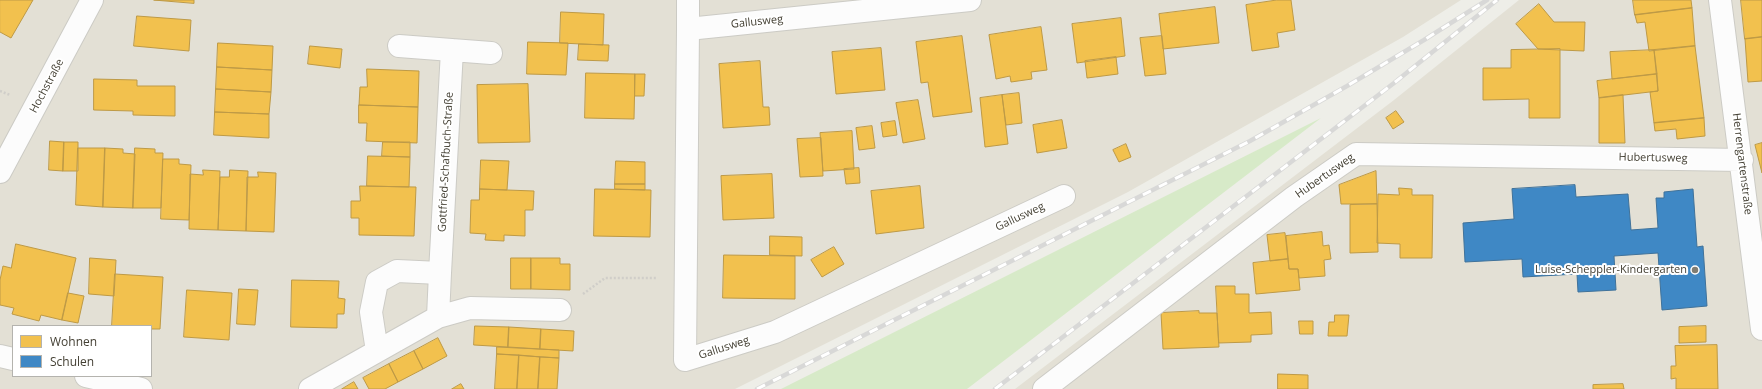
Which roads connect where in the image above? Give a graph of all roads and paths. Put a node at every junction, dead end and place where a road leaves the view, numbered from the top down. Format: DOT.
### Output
graph roads {
  1 [pos="92,0"];
  2 [pos="688,0"];
  3 [pos="970,0"];
  4 [pos="1720,0"];
  5 [pos="688,29"];
  6 [pos="399,46"];
  7 [pos="452,50"];
  8 [pos="491,54"];
  9 [pos="1742,160"];
  10 [pos="0,172"];
  11 [pos="1064,196"];
  12 [pos="1757,235"];
  13 [pos="440,273"];
  14 [pos="686,278"];
  15 [pos="560,310"];
  16 [pos="438,317"];
  17 [pos="1762,329"];
  18 [pos="377,351"];
  19 [pos="0,356"];
  20 [pos="12,359"];
  21 [pos="90,377"];
  22 [pos="141,389"];
  23 [pos="310,389"];
  24 [pos="1044,389"];
  1 -- 10 [label="street, Hochstraße"];
  2 -- 5 [label="street, Gallusweg"];
  3 -- 5 [label="street, Gallusweg"];
  4 -- 9 [label="street, Herrengartenstraße"];
  5 -- 14 [label="street, Gallusweg"];
  6 -- 7 [label="street"];
  7 -- 8 [label="street"];
  7 -- 13 [label="street, Gottfried-Schafbuch-Straße"];
  9 -- 12 [label="street, Herrengartenstraße"];
  9 -- 24 [label="street, Hubertusweg"];
  11 -- 14 [label="street, Gallusweg"];
  12 -- 17 [label="street, Herrengartenstraße"];
  13 -- 16 [label="street, Gottfried-Schafbuch-Straße"];
  13 -- 18 [label="street"];
  14 -- 15 [label="path"];
  15 -- 16 [label="street"];
  16 -- 18 [label="street"];
  18 -- 23 [label="street"];
  19 -- 20 [label="street"];
  21 -- 22 [label="street"];
}
